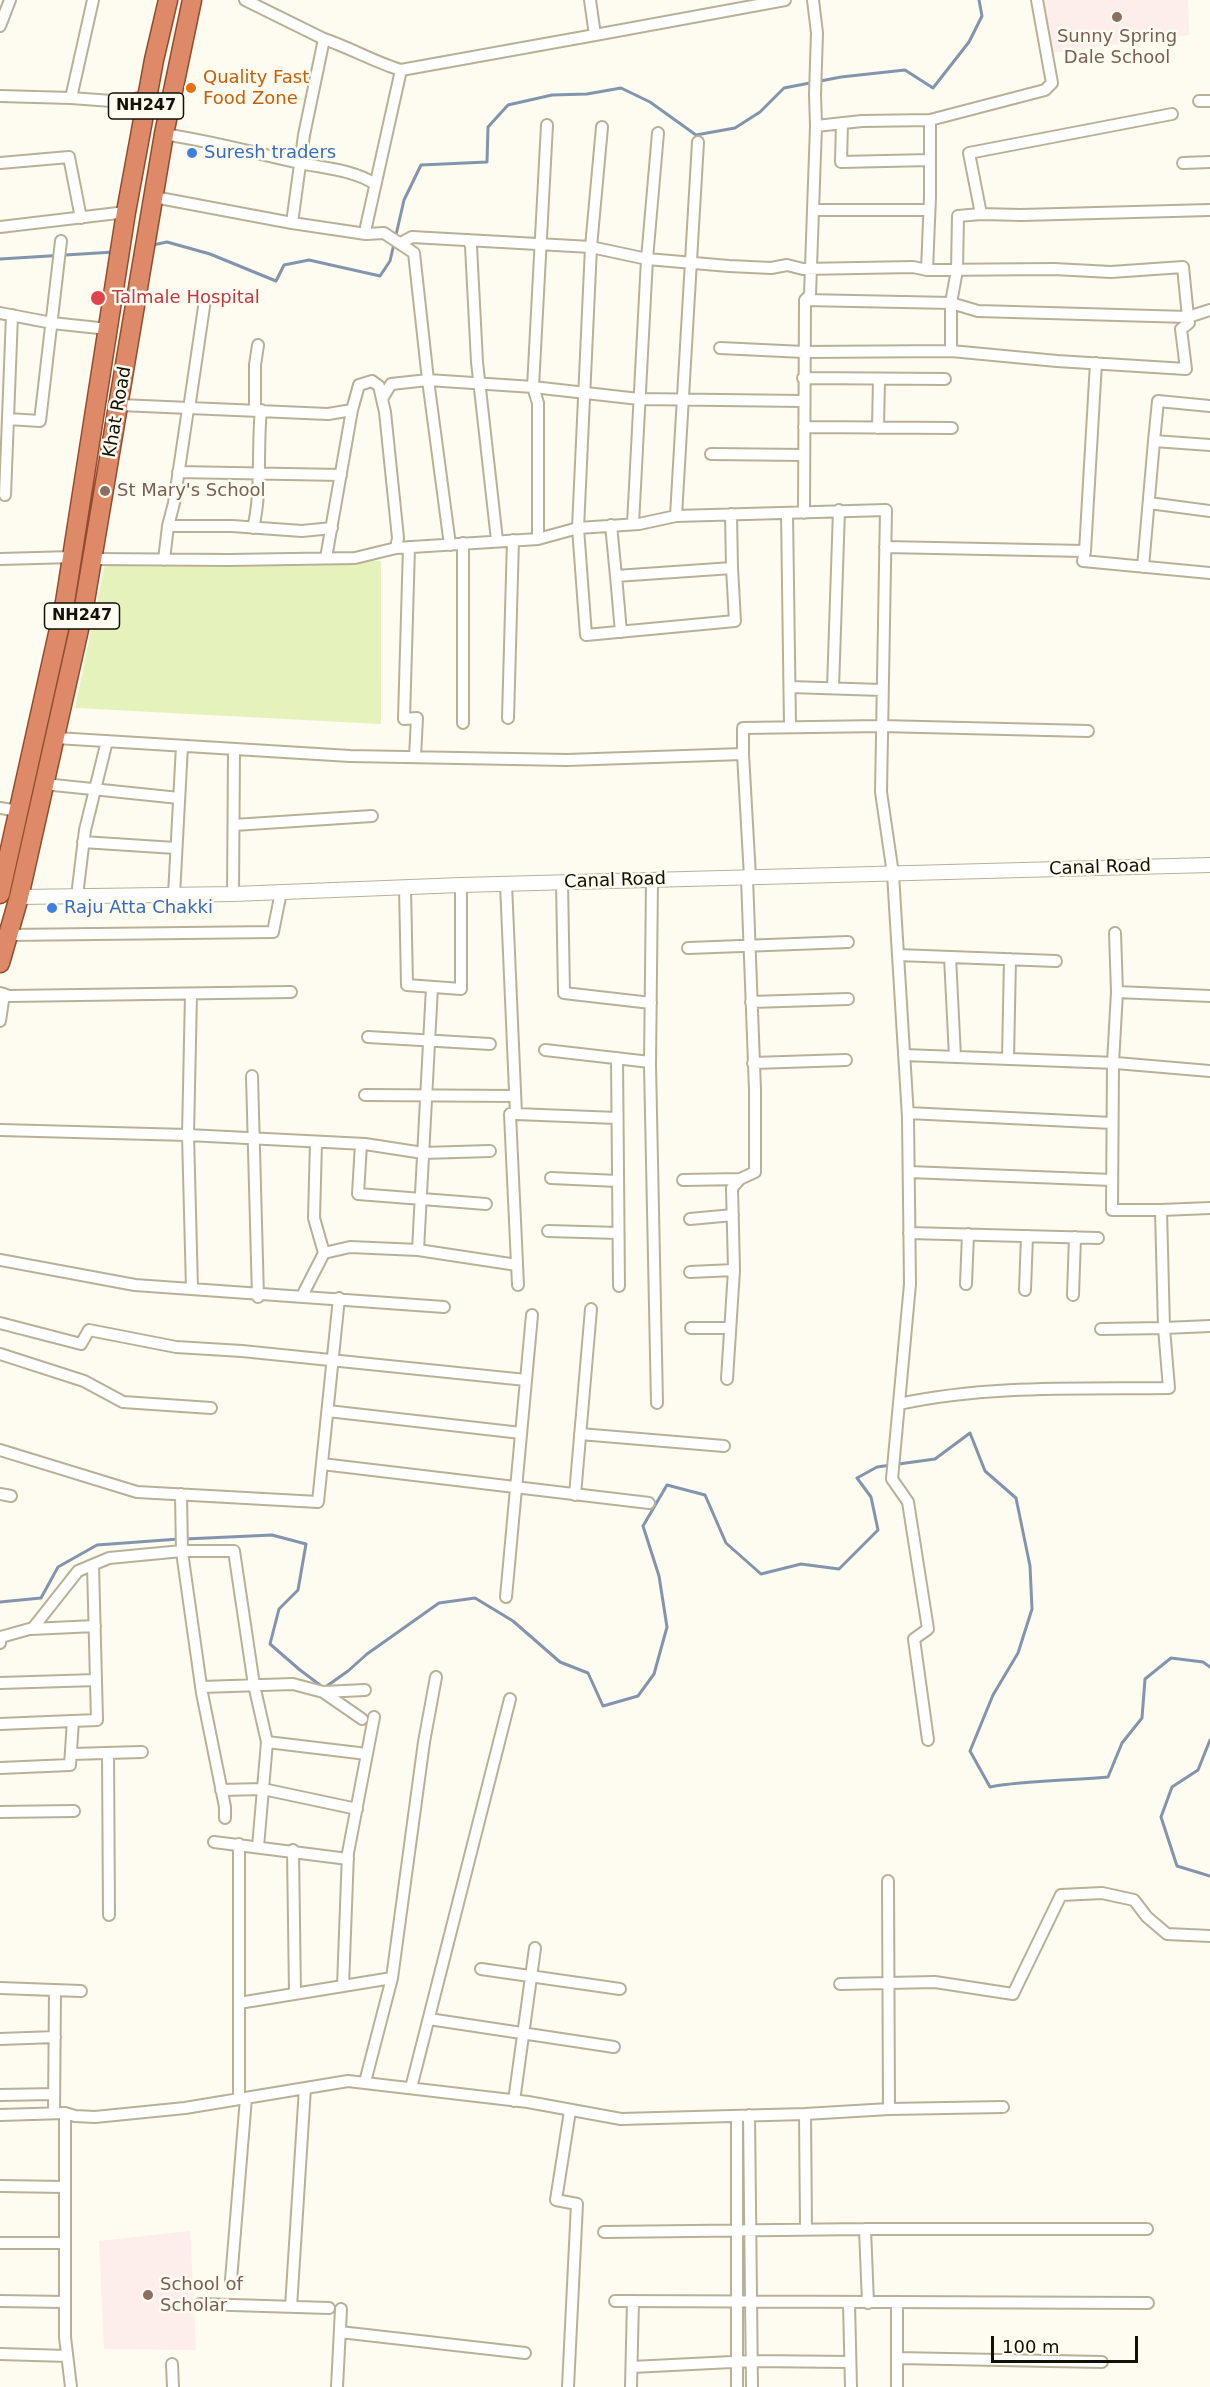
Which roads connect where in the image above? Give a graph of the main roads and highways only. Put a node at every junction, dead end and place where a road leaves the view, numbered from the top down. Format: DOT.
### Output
graph roads {
  1 [pos="168,0"];
  2 [pos="192,0"];
  3 [pos="73,557"];
  4 [pos="93,559"];
  5 [pos="4,858"];
  6 [pos="0,894"];
  7 [pos="19,897"];
  8 [pos="0,898"];
  9 [pos="0,963"];
  1 -- 3 [label="highway, Khat Road / NH247"];
  2 -- 4 [label="highway, Khat Road / NH247"];
  3 -- 4 [label="highway"];
  3 -- 5 [label="highway, Khat Road / NH247"];
  4 -- 7 [label="highway, Khat Road / NH247"];
  5 -- 6 [label="highway, Khat Road / NH247"];
  7 -- 8 [label="highway"];
  7 -- 9 [label="highway, Khat Road / NH247"];
}
